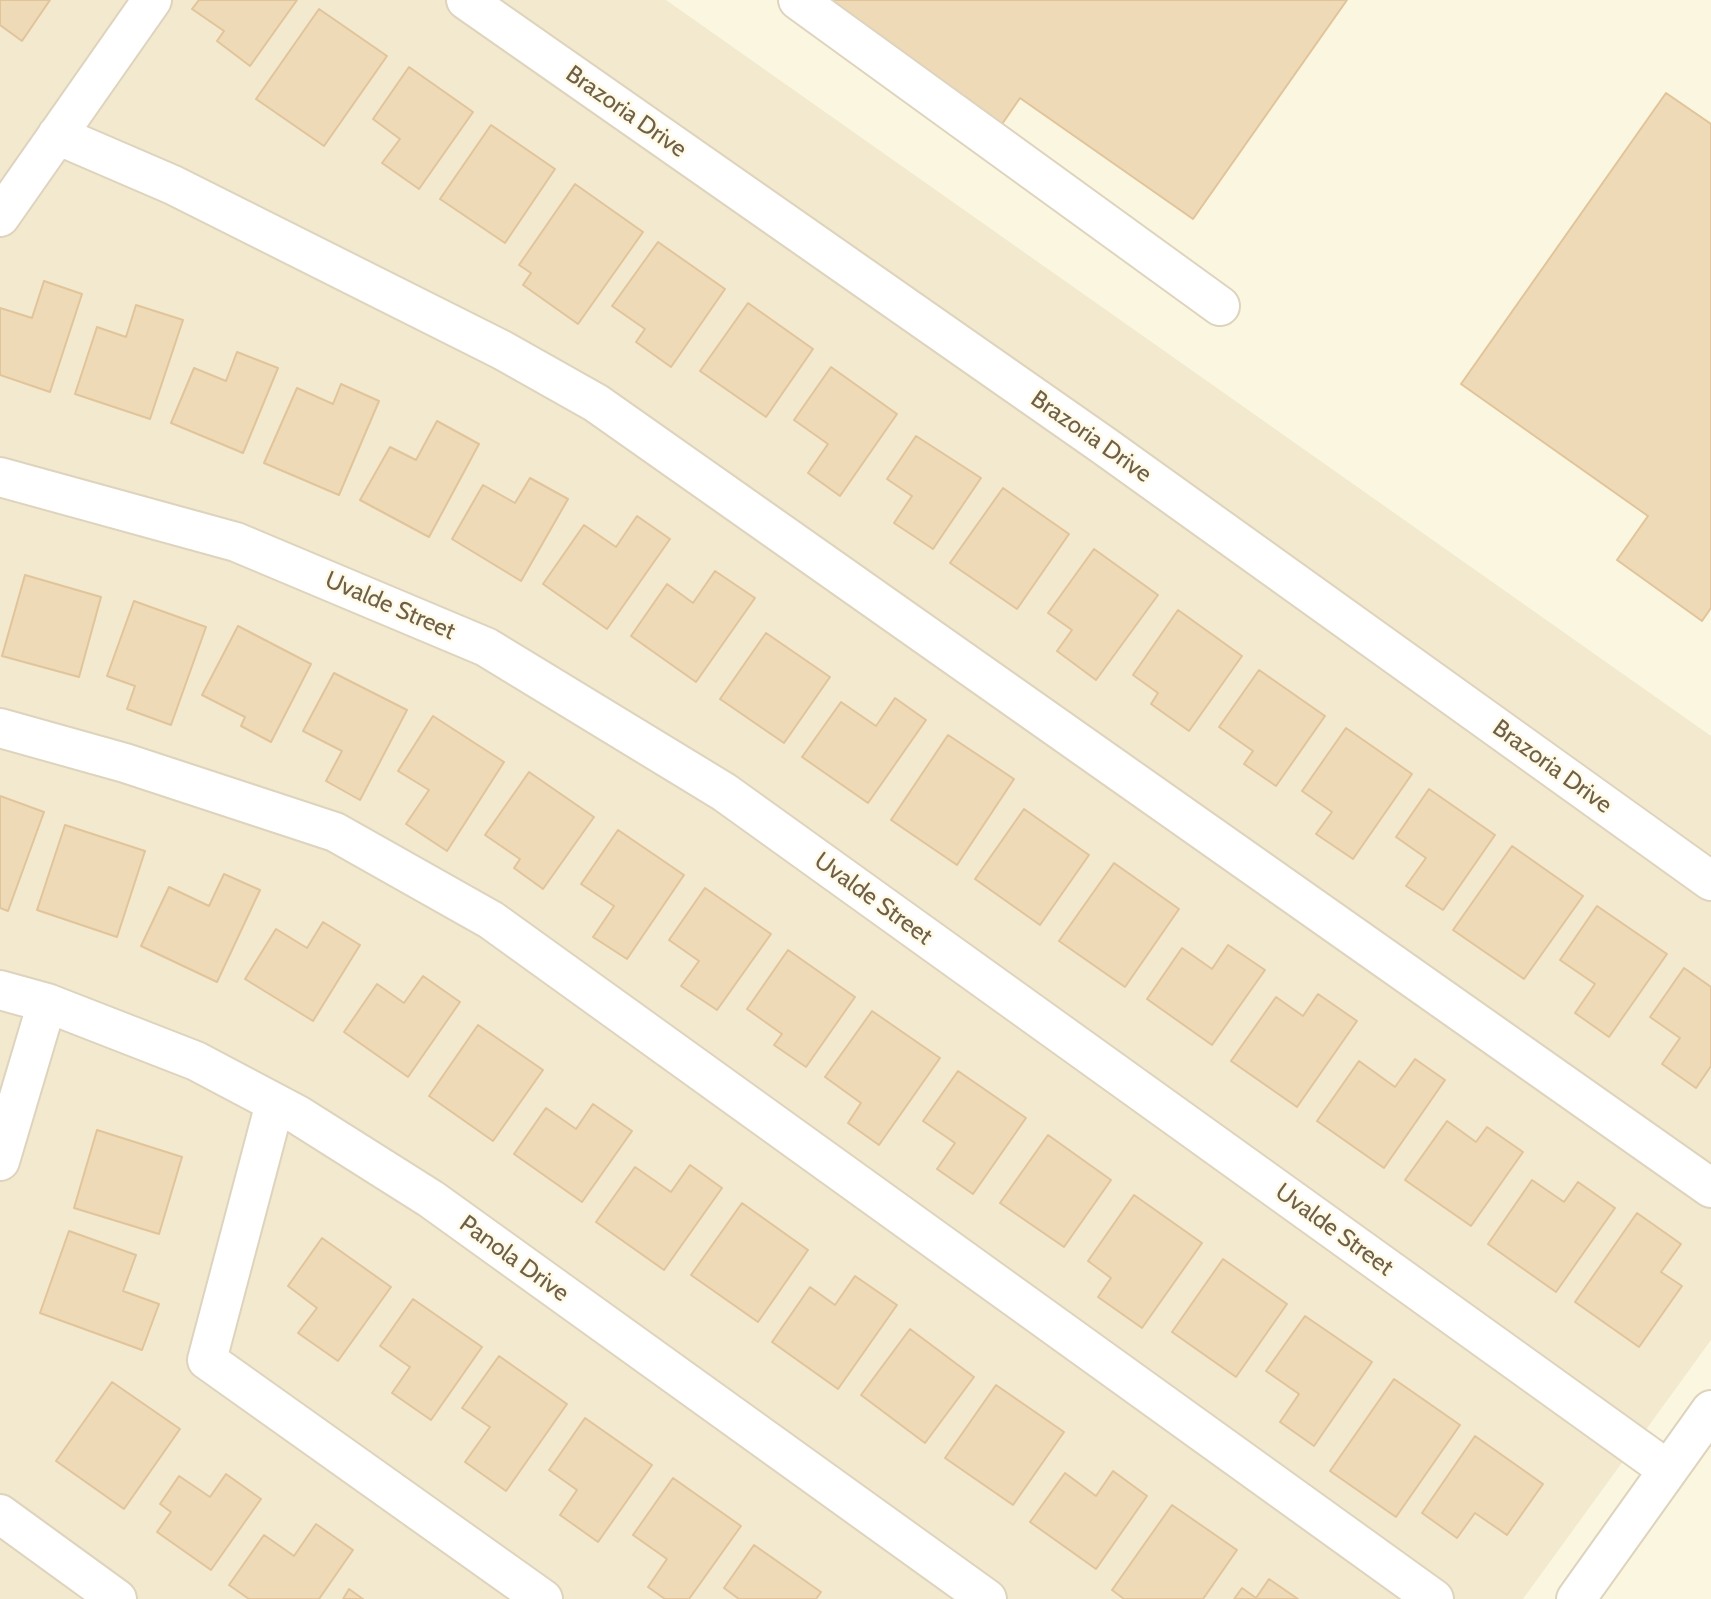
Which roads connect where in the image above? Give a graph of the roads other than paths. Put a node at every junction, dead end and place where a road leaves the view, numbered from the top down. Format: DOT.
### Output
graph roads {
  1 [pos="152,0"];
  2 [pos="466,0"];
  3 [pos="798,0"];
  4 [pos="57,135"];
  5 [pos="0,217"];
  6 [pos="1220,306"];
  7 [pos="0,477"];
  8 [pos="0,728"];
  9 [pos="1711,881"];
  10 [pos="0,990"];
  11 [pos="47,1003"];
  12 [pos="275,1103"];
  13 [pos="0,1161"];
  14 [pos="1711,1188"];
  15 [pos="1711,1410"];
  16 [pos="1668,1470"];
  17 [pos="0,1514"];
  18 [pos="117,1599"];
  19 [pos="542,1599"];
  20 [pos="987,1599"];
  21 [pos="1434,1599"];
  22 [pos="1576,1599"];
  1 -- 4 [label="street"];
  2 -- 9 [label="street, Brazoria Drive"];
  3 -- 6 [label="street"];
  4 -- 5 [label="street"];
  4 -- 14 [label="street"];
  7 -- 16 [label="street, Uvalde Street"];
  8 -- 21 [label="street"];
  10 -- 11 [label="street, Panola Drive"];
  11 -- 12 [label="street, Panola Drive"];
  11 -- 13 [label="street"];
  12 -- 19 [label="street"];
  12 -- 20 [label="street, Panola Drive"];
  15 -- 16 [label="street"];
  16 -- 22 [label="street"];
  17 -- 18 [label="street"];
}
